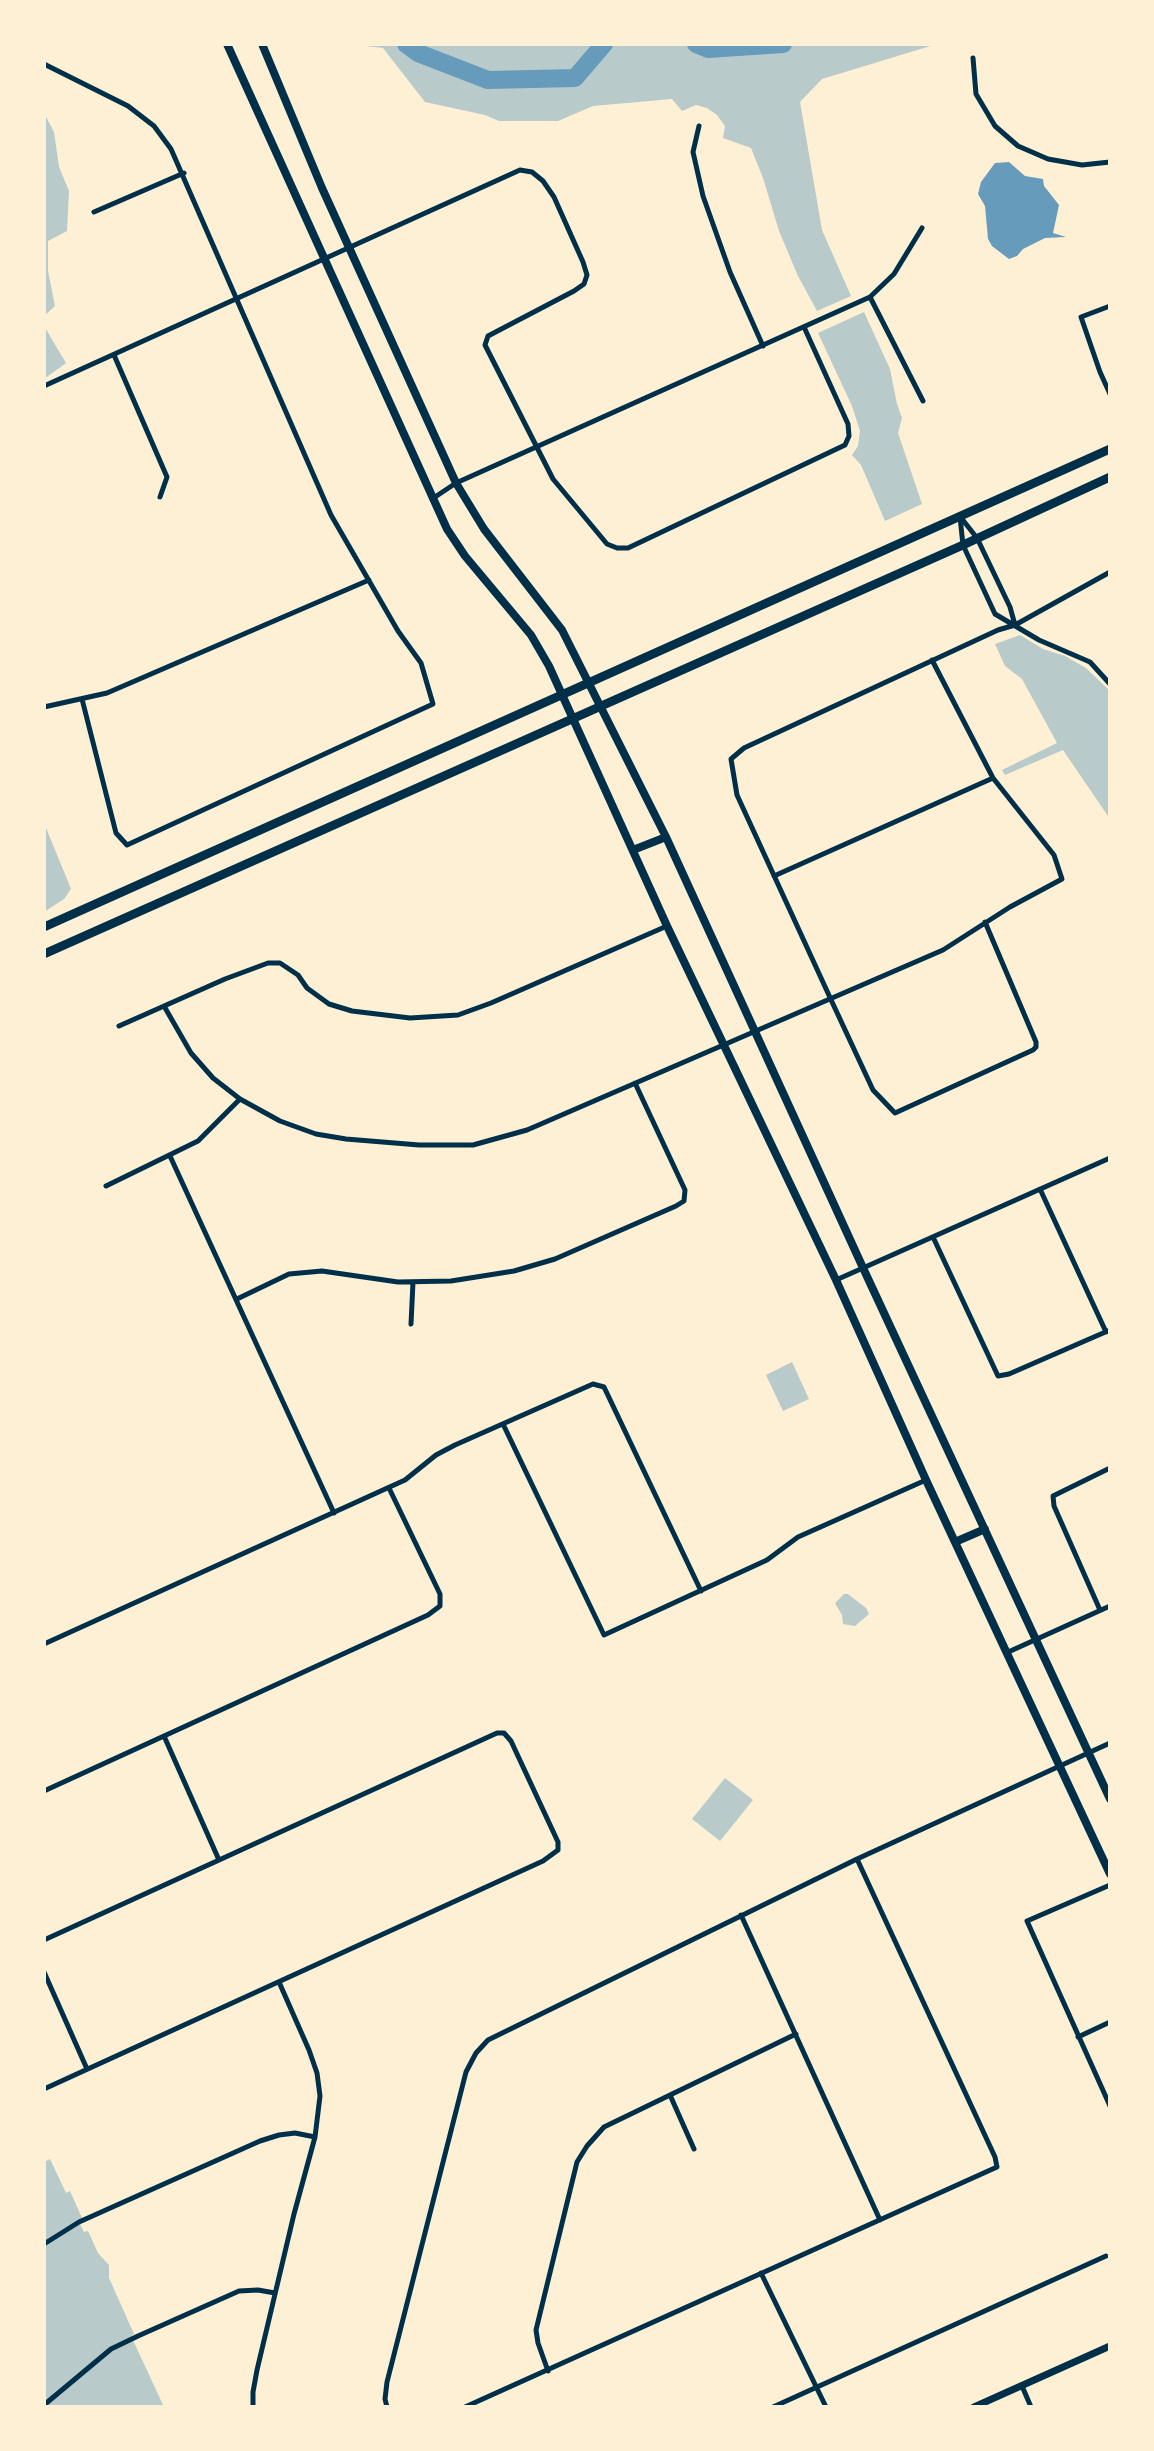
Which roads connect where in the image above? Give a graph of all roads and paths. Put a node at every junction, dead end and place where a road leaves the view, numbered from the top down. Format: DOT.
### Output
graph roads {
  1 [pos="227,44"];
  2 [pos="262,44"];
  3 [pos="973,58"];
  4 [pos="44,64"];
  5 [pos="699,126"];
  6 [pos="1110,162"];
  7 [pos="184,173"];
  8 [pos="94,212"];
  9 [pos="922,228"];
  10 [pos="350,249"];
  11 [pos="325,260"];
  12 [pos="870,298"];
  13 [pos="237,299"];
  14 [pos="1110,306"];
  15 [pos="804,327"];
  16 [pos="763,346"];
  17 [pos="114,355"];
  18 [pos="44,386"];
  19 [pos="1110,394"];
  20 [pos="923,401"];
  21 [pos="536,449"];
  22 [pos="1110,449"];
  23 [pos="1110,477"];
  24 [pos="456,483"];
  25 [pos="160,497"];
  26 [pos="432,499"];
  27 [pos="960,517"];
  28 [pos="977,538"];
  29 [pos="963,545"];
  30 [pos="1110,572"];
  31 [pos="369,580"];
  32 [pos="1015,625"];
  33 [pos="932,660"];
  34 [pos="588,681"];
  35 [pos="1110,684"];
  36 [pos="562,694"];
  37 [pos="82,699"];
  38 [pos="600,706"];
  39 [pos="44,707"];
  40 [pos="573,719"];
  41 [pos="993,778"];
  42 [pos="666,837"];
  43 [pos="633,850"];
  44 [pos="774,876"];
  45 [pos="985,922"];
  46 [pos="667,926"];
  47 [pos="44,927"];
  48 [pos="44,954"];
  49 [pos="831,999"];
  50 [pos="164,1006"];
  51 [pos="119,1026"];
  52 [pos="755,1032"];
  53 [pos="724,1045"];
  54 [pos="635,1083"];
  55 [pos="240,1099"];
  56 [pos="170,1156"];
  57 [pos="1110,1158"];
  58 [pos="106,1186"];
  59 [pos="1040,1189"];
  60 [pos="933,1237"];
  61 [pos="864,1270"];
  62 [pos="836,1280"];
  63 [pos="412,1282"];
  64 [pos="237,1298"];
  65 [pos="411,1324"];
  66 [pos="1108,1331"];
  67 [pos="503,1424"];
  68 [pos="1110,1468"];
  69 [pos="926,1480"];
  70 [pos="389,1488"];
  71 [pos="334,1513"];
  72 [pos="985,1529"];
  73 [pos="955,1542"];
  74 [pos="701,1591"];
  75 [pos="1110,1606"];
  76 [pos="1100,1610"];
  77 [pos="1036,1639"];
  78 [pos="44,1644"];
  79 [pos="1006,1653"];
  80 [pos="164,1736"];
  81 [pos="1110,1743"];
  82 [pos="1089,1752"];
  83 [pos="1059,1766"];
  84 [pos="44,1791"];
  85 [pos="1110,1799"];
  86 [pos="219,1860"];
  87 [pos="857,1860"];
  88 [pos="1110,1874"];
  89 [pos="1110,1885"];
  90 [pos="741,1915"];
  91 [pos="44,1940"];
  92 [pos="44,1972"];
  93 [pos="279,1982"];
  94 [pos="1110,2022"];
  95 [pos="796,2034"];
  96 [pos="1078,2037"];
  97 [pos="87,2069"];
  98 [pos="44,2089"];
  99 [pos="670,2095"];
  100 [pos="1110,2106"];
  101 [pos="315,2137"];
  102 [pos="694,2149"];
  103 [pos="880,2220"];
  104 [pos="44,2244"];
  105 [pos="1107,2256"];
  106 [pos="761,2273"];
  107 [pos="275,2293"];
  108 [pos="1110,2346"];
  109 [pos="548,2371"];
  110 [pos="1022,2386"];
  111 [pos="817,2387"];
  112 [pos="44,2406"];
  113 [pos="253,2407"];
  114 [pos="387,2407"];
  115 [pos="466,2407"];
  116 [pos="773,2407"];
  117 [pos="826,2407"];
  118 [pos="974,2407"];
  119 [pos="1031,2407"];
  1 -- 11 [label="main road"];
  2 -- 10 [label="main road"];
  3 -- 6 [label="street"];
  4 -- 7 [label="street"];
  5 -- 16 [label="street"];
  7 -- 8 [label="street"];
  7 -- 13 [label="street"];
  9 -- 12 [label="street"];
  10 -- 11 [label="street"];
  10 -- 21 [label="street"];
  10 -- 24 [label="main road"];
  11 -- 13 [label="street"];
  11 -- 26 [label="main road"];
  12 -- 15 [label="street"];
  12 -- 20 [label="street"];
  13 -- 17 [label="street"];
  13 -- 31 [label="street"];
  14 -- 19 [label="street"];
  15 -- 16 [label="street"];
  15 -- 21 [label="street"];
  16 -- 21 [label="street"];
  17 -- 18 [label="street"];
  17 -- 25 [label="street"];
  21 -- 24 [label="street"];
  22 -- 27 [label="main road"];
  23 -- 28 [label="main road"];
  24 -- 26 [label="street"];
  24 -- 34 [label="main road"];
  26 -- 36 [label="main road"];
  27 -- 28 [label="street"];
  27 -- 29 [label="street"];
  27 -- 34 [label="main road"];
  28 -- 29 [label="main road"];
  28 -- 32 [label="street"];
  29 -- 32 [label="street"];
  29 -- 38 [label="main road"];
  30 -- 32 [label="street"];
  31 -- 37 [label="street"];
  31 -- 37 [label="street"];
  32 -- 33 [label="street"];
  32 -- 35 [label="street"];
  33 -- 41 [label="street"];
  33 -- 44 [label="street"];
  34 -- 36 [label="main road"];
  34 -- 38 [label="main road"];
  36 -- 40 [label="main road"];
  36 -- 47 [label="main road"];
  37 -- 39 [label="street"];
  38 -- 40 [label="main road"];
  38 -- 42 [label="main road"];
  40 -- 43 [label="main road"];
  40 -- 48 [label="main road"];
  41 -- 44 [label="street"];
  41 -- 45 [label="street"];
  42 -- 43 [label="main road"];
  42 -- 52 [label="main road"];
  43 -- 46 [label="main road"];
  44 -- 49 [label="street"];
  45 -- 49 [label="street"];
  45 -- 49 [label="street"];
  46 -- 50 [label="street"];
  46 -- 53 [label="main road"];
  49 -- 52 [label="street"];
  50 -- 51 [label="street"];
  50 -- 55 [label="street"];
  52 -- 53 [label="street"];
  52 -- 61 [label="main road"];
  53 -- 54 [label="street"];
  53 -- 62 [label="main road"];
  54 -- 55 [label="street"];
  54 -- 63 [label="street"];
  55 -- 56 [label="street"];
  56 -- 58 [label="street"];
  56 -- 64 [label="street"];
  57 -- 59 [label="street"];
  59 -- 60 [label="street"];
  59 -- 66 [label="street"];
  60 -- 61 [label="street"];
  60 -- 66 [label="street"];
  61 -- 62 [label="street"];
  61 -- 72 [label="main road"];
  62 -- 69 [label="main road"];
  63 -- 64 [label="street"];
  63 -- 65 [label="street"];
  64 -- 71 [label="street"];
  67 -- 70 [label="street"];
  67 -- 74 [label="street"];
  67 -- 74 [label="street"];
  68 -- 76 [label="street"];
  69 -- 73 [label="main road"];
  69 -- 74 [label="street"];
  70 -- 71 [label="street"];
  70 -- 80 [label="street"];
  71 -- 78 [label="street"];
  72 -- 73 [label="main road"];
  72 -- 77 [label="main road"];
  73 -- 79 [label="main road"];
  75 -- 76 [label="street"];
  76 -- 77 [label="street"];
  77 -- 79 [label="street"];
  77 -- 82 [label="main road"];
  79 -- 83 [label="main road"];
  80 -- 84 [label="street"];
  80 -- 86 [label="street"];
  81 -- 82 [label="street"];
  82 -- 83 [label="street"];
  82 -- 85 [label="main road"];
  83 -- 87 [label="street"];
  83 -- 88 [label="main road"];
  86 -- 91 [label="street"];
  86 -- 93 [label="street"];
  87 -- 90 [label="street"];
  87 -- 103 [label="street"];
  89 -- 96 [label="street"];
  90 -- 95 [label="street"];
  90 -- 114 [label="street"];
  92 -- 97 [label="street"];
  93 -- 97 [label="street"];
  93 -- 101 [label="street"];
  94 -- 96 [label="street"];
  95 -- 99 [label="street"];
  95 -- 103 [label="street"];
  96 -- 100 [label="street"];
  97 -- 98 [label="street"];
  99 -- 102 [label="street"];
  99 -- 109 [label="street"];
  101 -- 104 [label="street"];
  101 -- 107 [label="street"];
  103 -- 106 [label="street"];
  105 -- 111 [label="street"];
  106 -- 109 [label="street"];
  106 -- 111 [label="street"];
  107 -- 112 [label="street"];
  107 -- 113 [label="street"];
  108 -- 110 [label="street"];
  109 -- 115 [label="street"];
  110 -- 118 [label="street"];
  110 -- 119 [label="street"];
  111 -- 116 [label="street"];
  111 -- 117 [label="street"];
}
